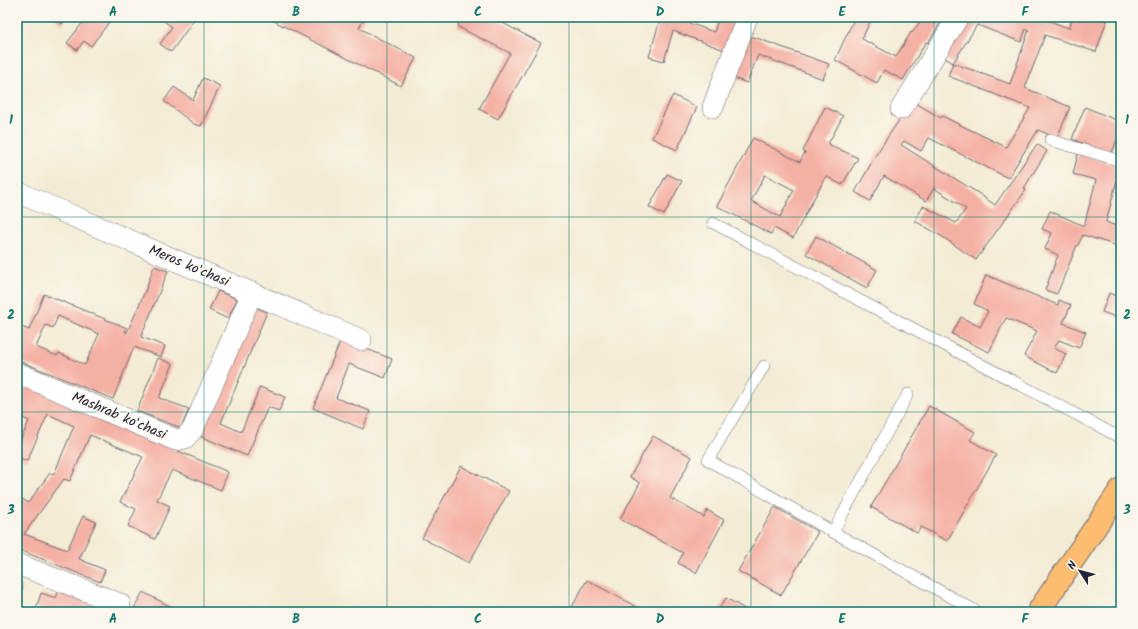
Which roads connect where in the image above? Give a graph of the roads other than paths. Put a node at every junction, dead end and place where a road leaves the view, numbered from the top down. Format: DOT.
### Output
graph roads {
  1 [pos="747,17"];
  2 [pos="958,17"];
  3 [pos="713,106"];
  4 [pos="901,109"];
  5 [pos="1050,140"];
  6 [pos="1121,161"];
  7 [pos="17,192"];
  8 [pos="713,223"];
  9 [pos="252,293"];
  10 [pos="361,340"];
  11 [pos="764,366"];
  12 [pos="17,373"];
  13 [pos="908,394"];
  14 [pos="1121,438"];
  15 [pos="1121,489"];
  16 [pos="833,532"];
  17 [pos="17,564"];
  18 [pos="120,604"];
  19 [pos="978,612"];
  20 [pos="1038,612"];
  1 -- 3 [label="street"];
  2 -- 4 [label="street"];
  5 -- 6 [label="lane"];
  7 -- 9 [label="street, Meros koʻchasi"];
  8 -- 14 [label="lane"];
  9 -- 10 [label="street, Meros koʻchasi"];
  9 -- 12 [label="street, Mashrab koʻchasi"];
  11 -- 16 [label="lane"];
  13 -- 16 [label="lane"];
  15 -- 20 [label="main road"];
  16 -- 19 [label="lane"];
  17 -- 18 [label="street"];
}
